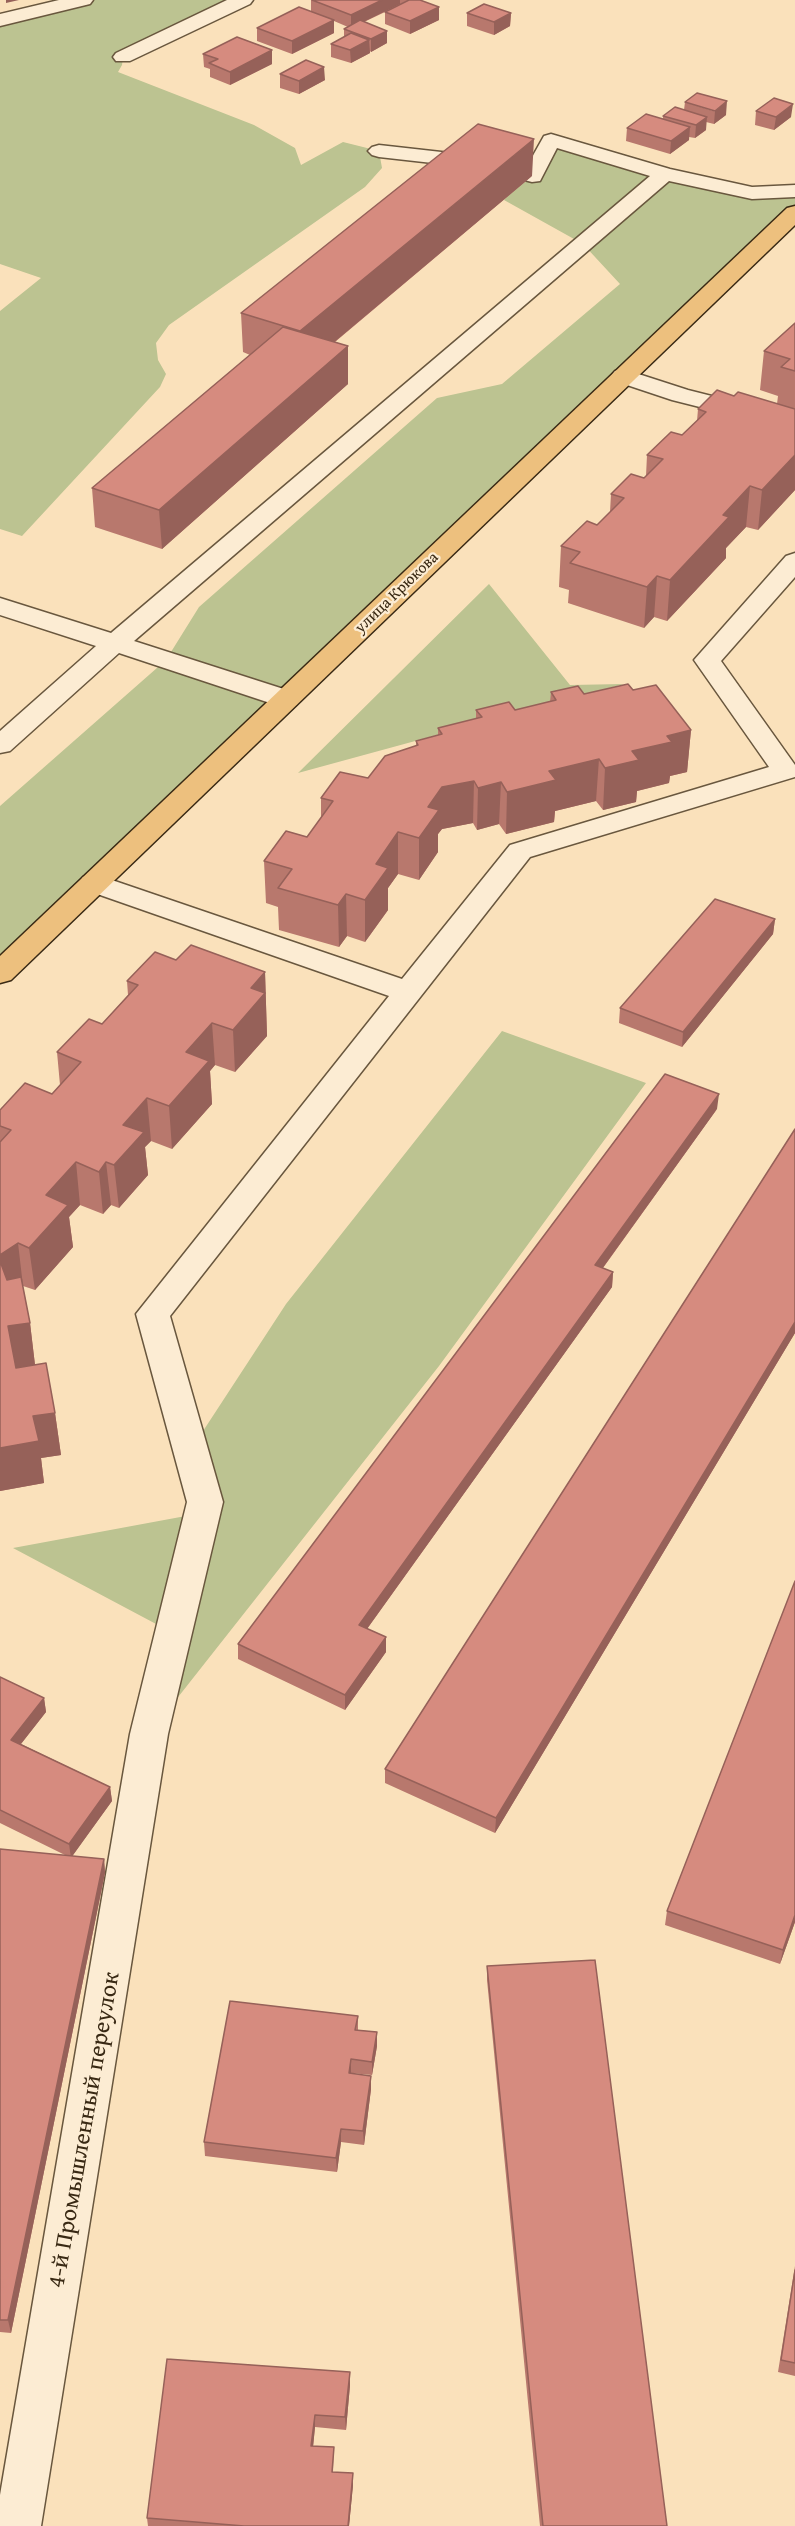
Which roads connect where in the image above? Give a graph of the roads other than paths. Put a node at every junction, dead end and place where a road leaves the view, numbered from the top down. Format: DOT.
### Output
graph roads {
  1 [pos="83,0"];
  2 [pos="243,0"];
  3 [pos="0,20"];
  4 [pos="123,57"];
  5 [pos="379,151"];
  6 [pos="665,174"];
  7 [pos="795,191"];
  8 [pos="795,213"];
  9 [pos="623,376"];
  10 [pos="795,424"];
  11 [pos="795,561"];
  12 [pos="0,606"];
  13 [pos="114,644"];
  14 [pos="286,699"];
  15 [pos="0,745"];
  16 [pos="93,883"];
  17 [pos="0,973"];
  18 [pos="408,992"];
  19 [pos="18,2526"];
  1 -- 3 [label="street"];
  2 -- 4 [label="street"];
  5 -- 6 [label="street"];
  6 -- 7 [label="street"];
  6 -- 13 [label="street"];
  8 -- 9 [label="main road, улица Крюкова"];
  9 -- 10 [label="street"];
  9 -- 14 [label="main road, улица Крюкова"];
  11 -- 18 [label="street"];
  12 -- 13 [label="street"];
  13 -- 14 [label="street"];
  13 -- 15 [label="street"];
  14 -- 16 [label="main road, улица Крюкова"];
  16 -- 17 [label="main road, улица Крюкова"];
  16 -- 18 [label="street"];
  18 -- 19 [label="street, 4-й Промышленный переулок"];
}
